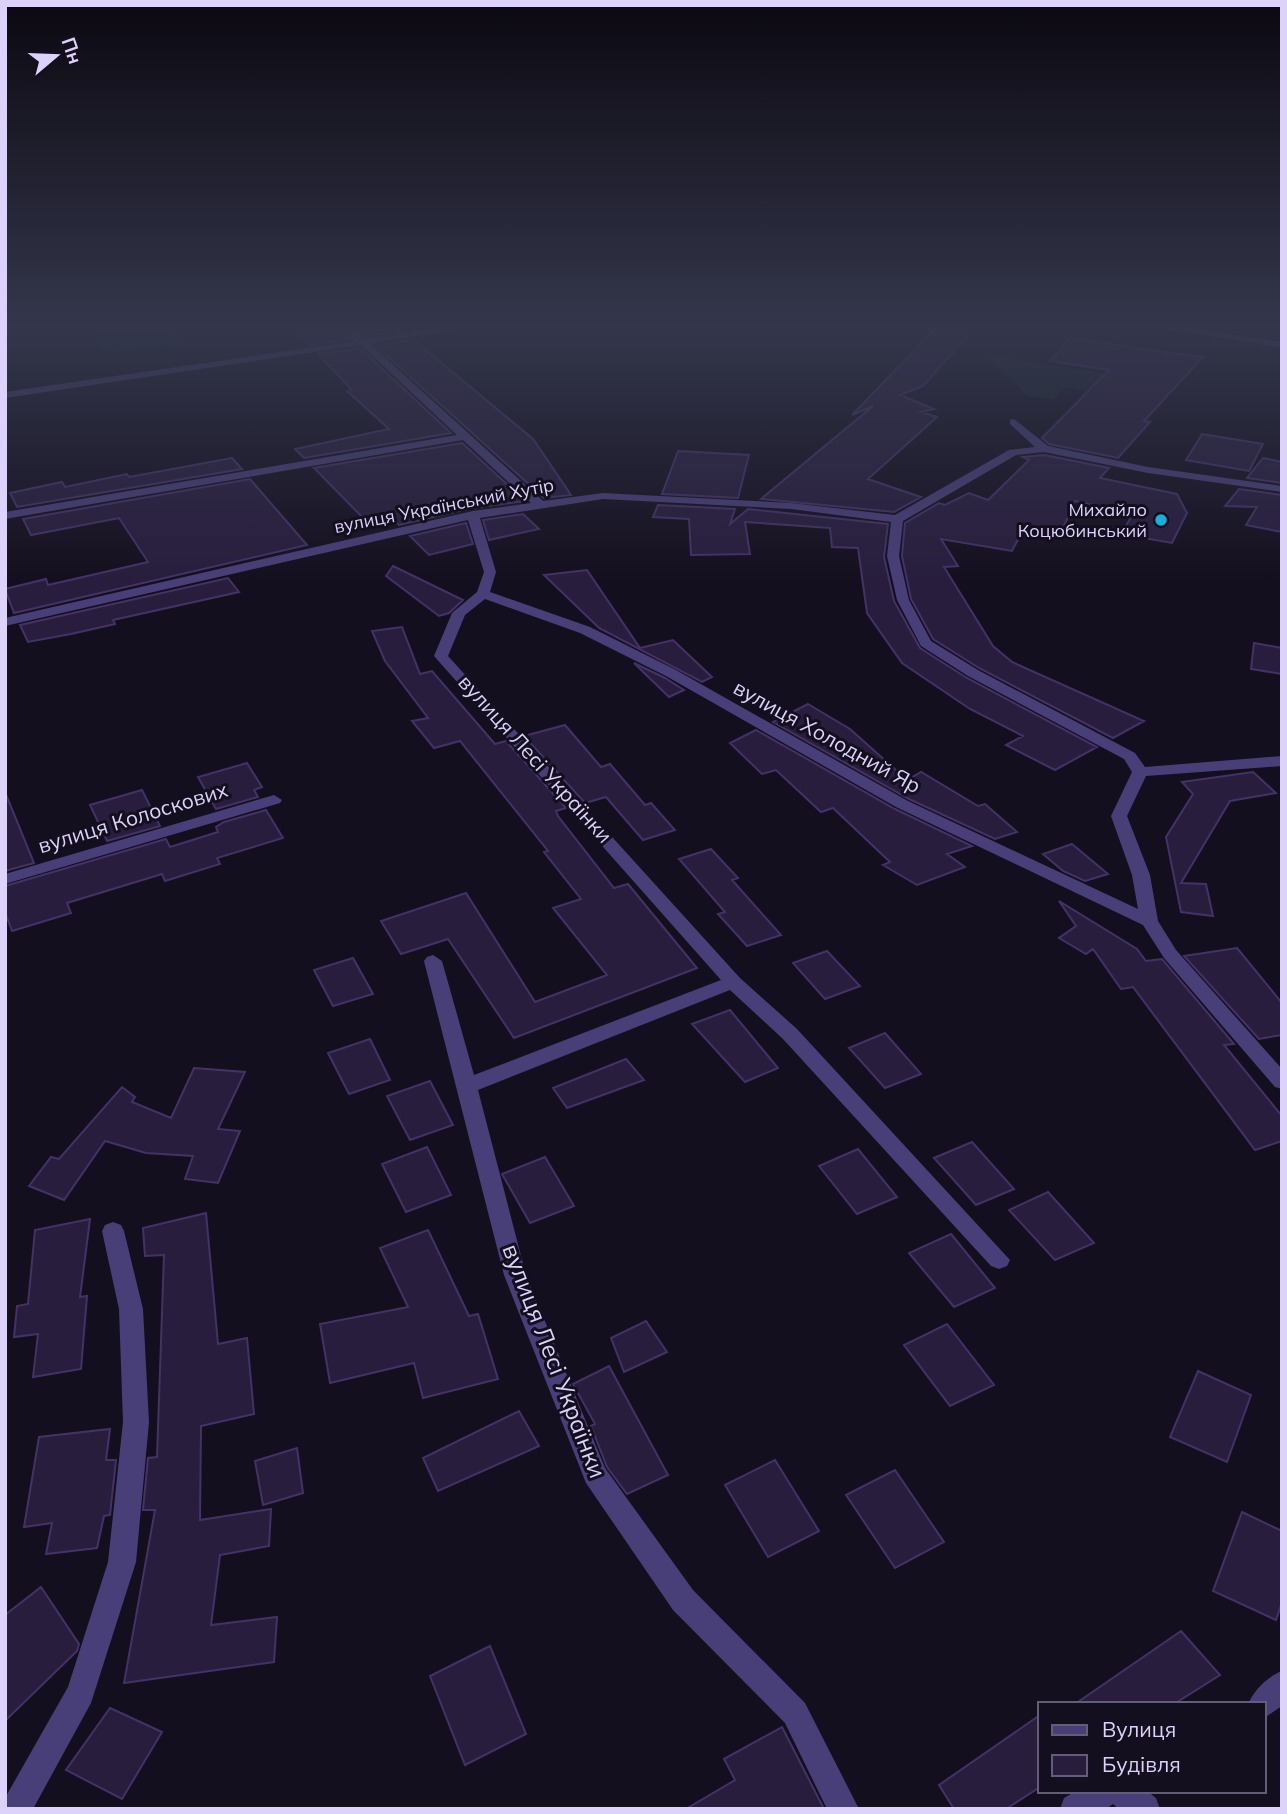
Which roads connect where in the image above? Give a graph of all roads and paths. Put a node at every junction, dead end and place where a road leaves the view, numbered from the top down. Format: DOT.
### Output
graph roads {
  1 [pos="440,413"];
  2 [pos="1014,422"];
  3 [pos="467,436"];
  4 [pos="1044,449"];
  5 [pos="1282,489"];
  6 [pos="539,503"];
  7 [pos="473,515"];
  8 [pos="5,516"];
  9 [pos="897,519"];
  10 [pos="483,594"];
  11 [pos="5,622"];
  12 [pos="1282,761"];
  13 [pos="1140,772"];
  14 [pos="274,800"];
  15 [pos="5,879"];
  16 [pos="1149,921"];
  17 [pos="433,961"];
  18 [pos="733,982"];
  19 [pos="1282,1082"];
  20 [pos="467,1086"];
  21 [pos="113,1231"];
  22 [pos="999,1260"];
  23 [pos="1282,1685"];
  24 [pos="1265,1702"];
  25 [pos="1103,1793"];
  26 [pos="1124,1793"];
  27 [pos="16,1809"];
  28 [pos="844,1809"];
  29 [pos="1075,1809"];
  30 [pos="1145,1809"];
  1 -- 3 [label="street"];
  2 -- 4 [label="street"];
  3 -- 6 [label="street"];
  3 -- 8 [label="street"];
  4 -- 5 [label="street"];
  4 -- 9 [label="street"];
  6 -- 7 [label="street, вулиця Український Хутір"];
  6 -- 9 [label="street, вулиця Український Хутір"];
  7 -- 10 [label="street"];
  7 -- 11 [label="street, вулиця Український Хутір"];
  9 -- 13 [label="street"];
  10 -- 16 [label="street, вулиця Холодний Яр"];
  10 -- 18 [label="street, вулиця Лесі Українки"];
  12 -- 13 [label="street"];
  13 -- 16 [label="street"];
  14 -- 15 [label="street, вулиця Колоскових"];
  16 -- 19 [label="street"];
  17 -- 20 [label="street, вулиця Лесі Українки"];
  18 -- 20 [label="street"];
  18 -- 22 [label="street, вулиця Лесі Українки"];
  20 -- 28 [label="street, вулиця Лесі Українки"];
  21 -- 27 [label="street"];
  23 -- 24 [label="street"];
  25 -- 29 [label="street"];
  26 -- 30 [label="street"];
}
